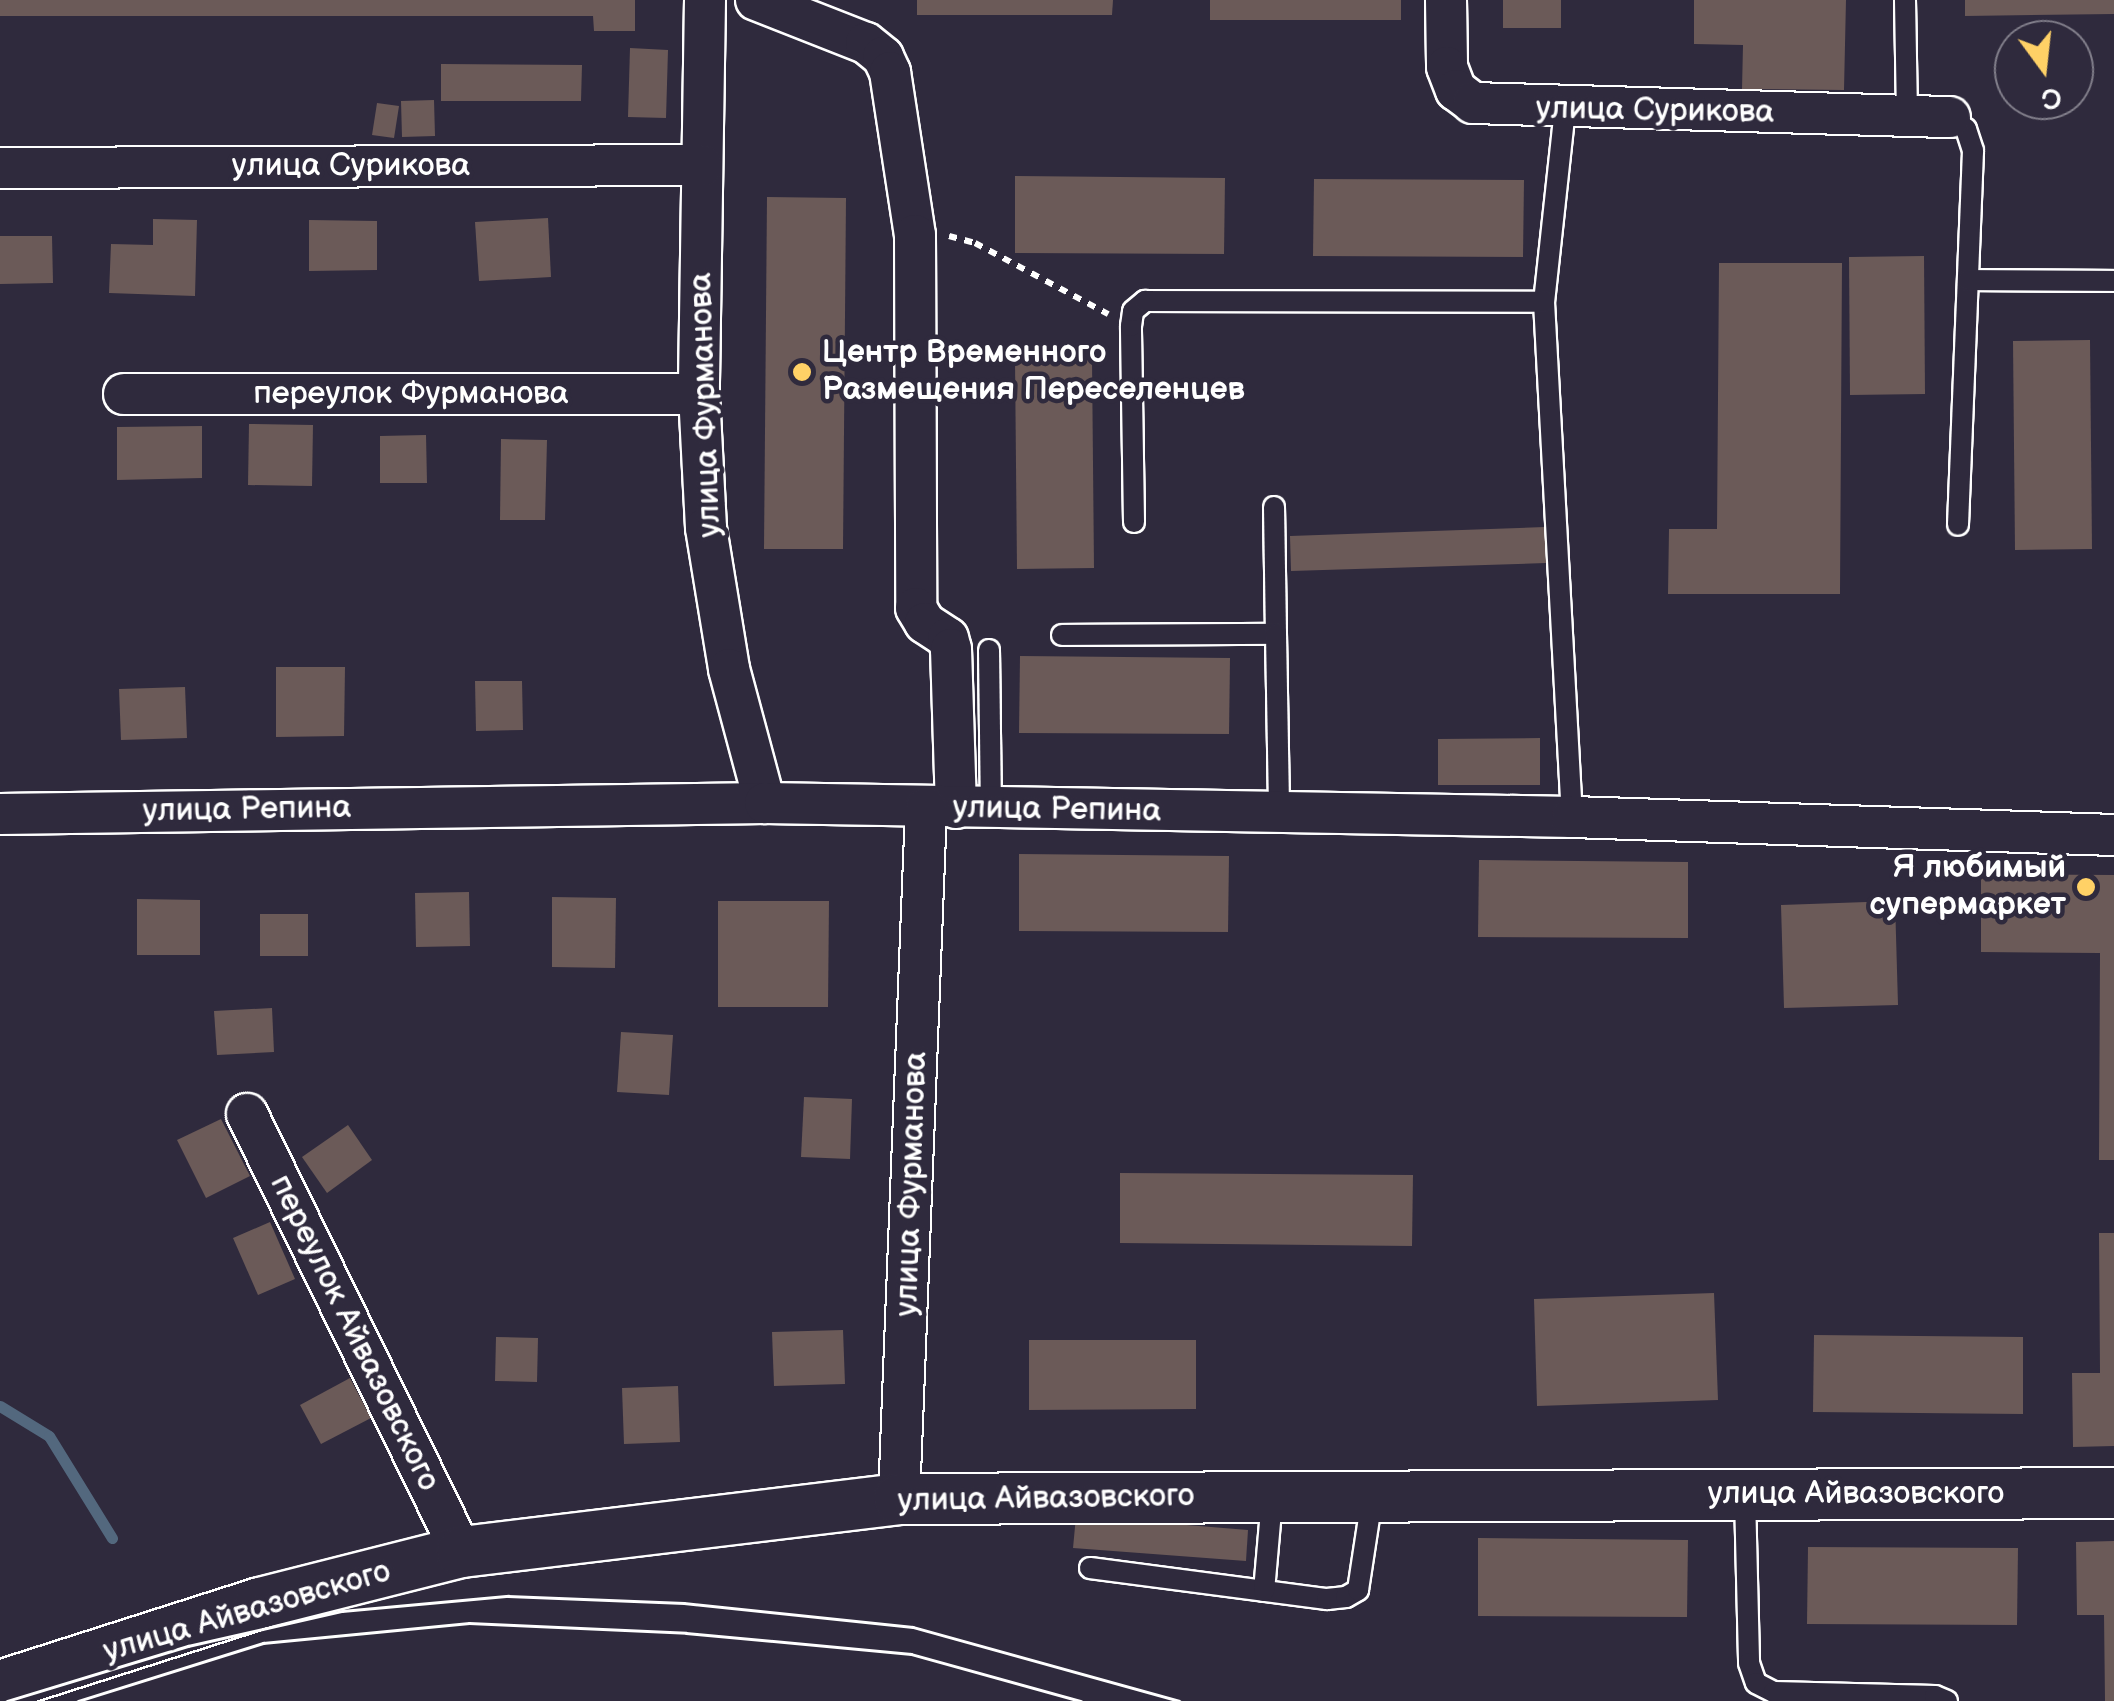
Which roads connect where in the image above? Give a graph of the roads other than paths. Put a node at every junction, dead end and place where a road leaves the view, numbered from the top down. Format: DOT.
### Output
graph roads {
  1 [pos="705,0"];
  2 [pos="1446,0"];
  3 [pos="1906,0"];
  4 [pos="760,1"];
  5 [pos="1565,109"];
  6 [pos="1907,116"];
  7 [pos="1950,117"];
  8 [pos="702,165"];
  9 [pos="0,168"];
  10 [pos="1968,280"];
  11 [pos="2114,281"];
  12 [pos="1544,302"];
  13 [pos="124,394"];
  14 [pos="699,394"];
  15 [pos="1274,507"];
  16 [pos="1134,522"];
  17 [pos="1958,525"];
  18 [pos="1276,634"];
  19 [pos="1062,635"];
  20 [pos="989,650"];
  21 [pos="765,803"];
  22 [pos="958,809"];
  23 [pos="1278,813"];
  24 [pos="0,814"];
  25 [pos="1572,817"];
  26 [pos="2114,835"];
  27 [pos="246,1114"];
  28 [pos="2114,1492"];
  29 [pos="1745,1494"];
  30 [pos="1272,1497"];
  31 [pos="1372,1497"];
  32 [pos="899,1499"];
  33 [pos="462,1552"];
  34 [pos="1090,1568"];
  35 [pos="1264,1591"];
  36 [pos="0,1686"];
  37 [pos="1947,1701"];
  1 -- 8 [label="street, улица Фурманова"];
  2 -- 5 [label="street, улица Сурикова"];
  3 -- 6 [label="lane"];
  4 -- 22 [label="street, улица Фурманова"];
  5 -- 6 [label="street, улица Сурикова"];
  5 -- 12 [label="lane"];
  6 -- 7 [label="street, улица Сурикова"];
  7 -- 10 [label="lane"];
  8 -- 9 [label="street, улица Сурикова"];
  8 -- 14 [label="street, улица Фурманова"];
  10 -- 11 [label="lane"];
  10 -- 17 [label="lane"];
  12 -- 16 [label="lane"];
  12 -- 25 [label="lane"];
  13 -- 14 [label="street, переулок Фурманова"];
  14 -- 21 [label="street, улица Фурманова"];
  15 -- 18 [label="lane"];
  18 -- 19 [label="lane"];
  18 -- 23 [label="lane"];
  20 -- 22 [label="lane"];
  21 -- 22 [label="street, улица Репина"];
  21 -- 24 [label="street, улица Репина"];
  22 -- 23 [label="street, улица Репина"];
  22 -- 32 [label="street, улица Фурманова"];
  23 -- 25 [label="street, улица Репина"];
  25 -- 26 [label="street, улица Репина"];
  27 -- 33 [label="street, переулок Айвазовского"];
  28 -- 29 [label="street, улица Айвазовского"];
  29 -- 31 [label="street, улица Айвазовского"];
  29 -- 37 [label="lane"];
  30 -- 31 [label="street, улица Айвазовского"];
  30 -- 32 [label="street, улица Айвазовского"];
  30 -- 35 [label="lane"];
  31 -- 35 [label="lane"];
  32 -- 33 [label="street, улица Айвазовского"];
  33 -- 36 [label="street, улица Айвазовского"];
  34 -- 35 [label="lane"];
}
